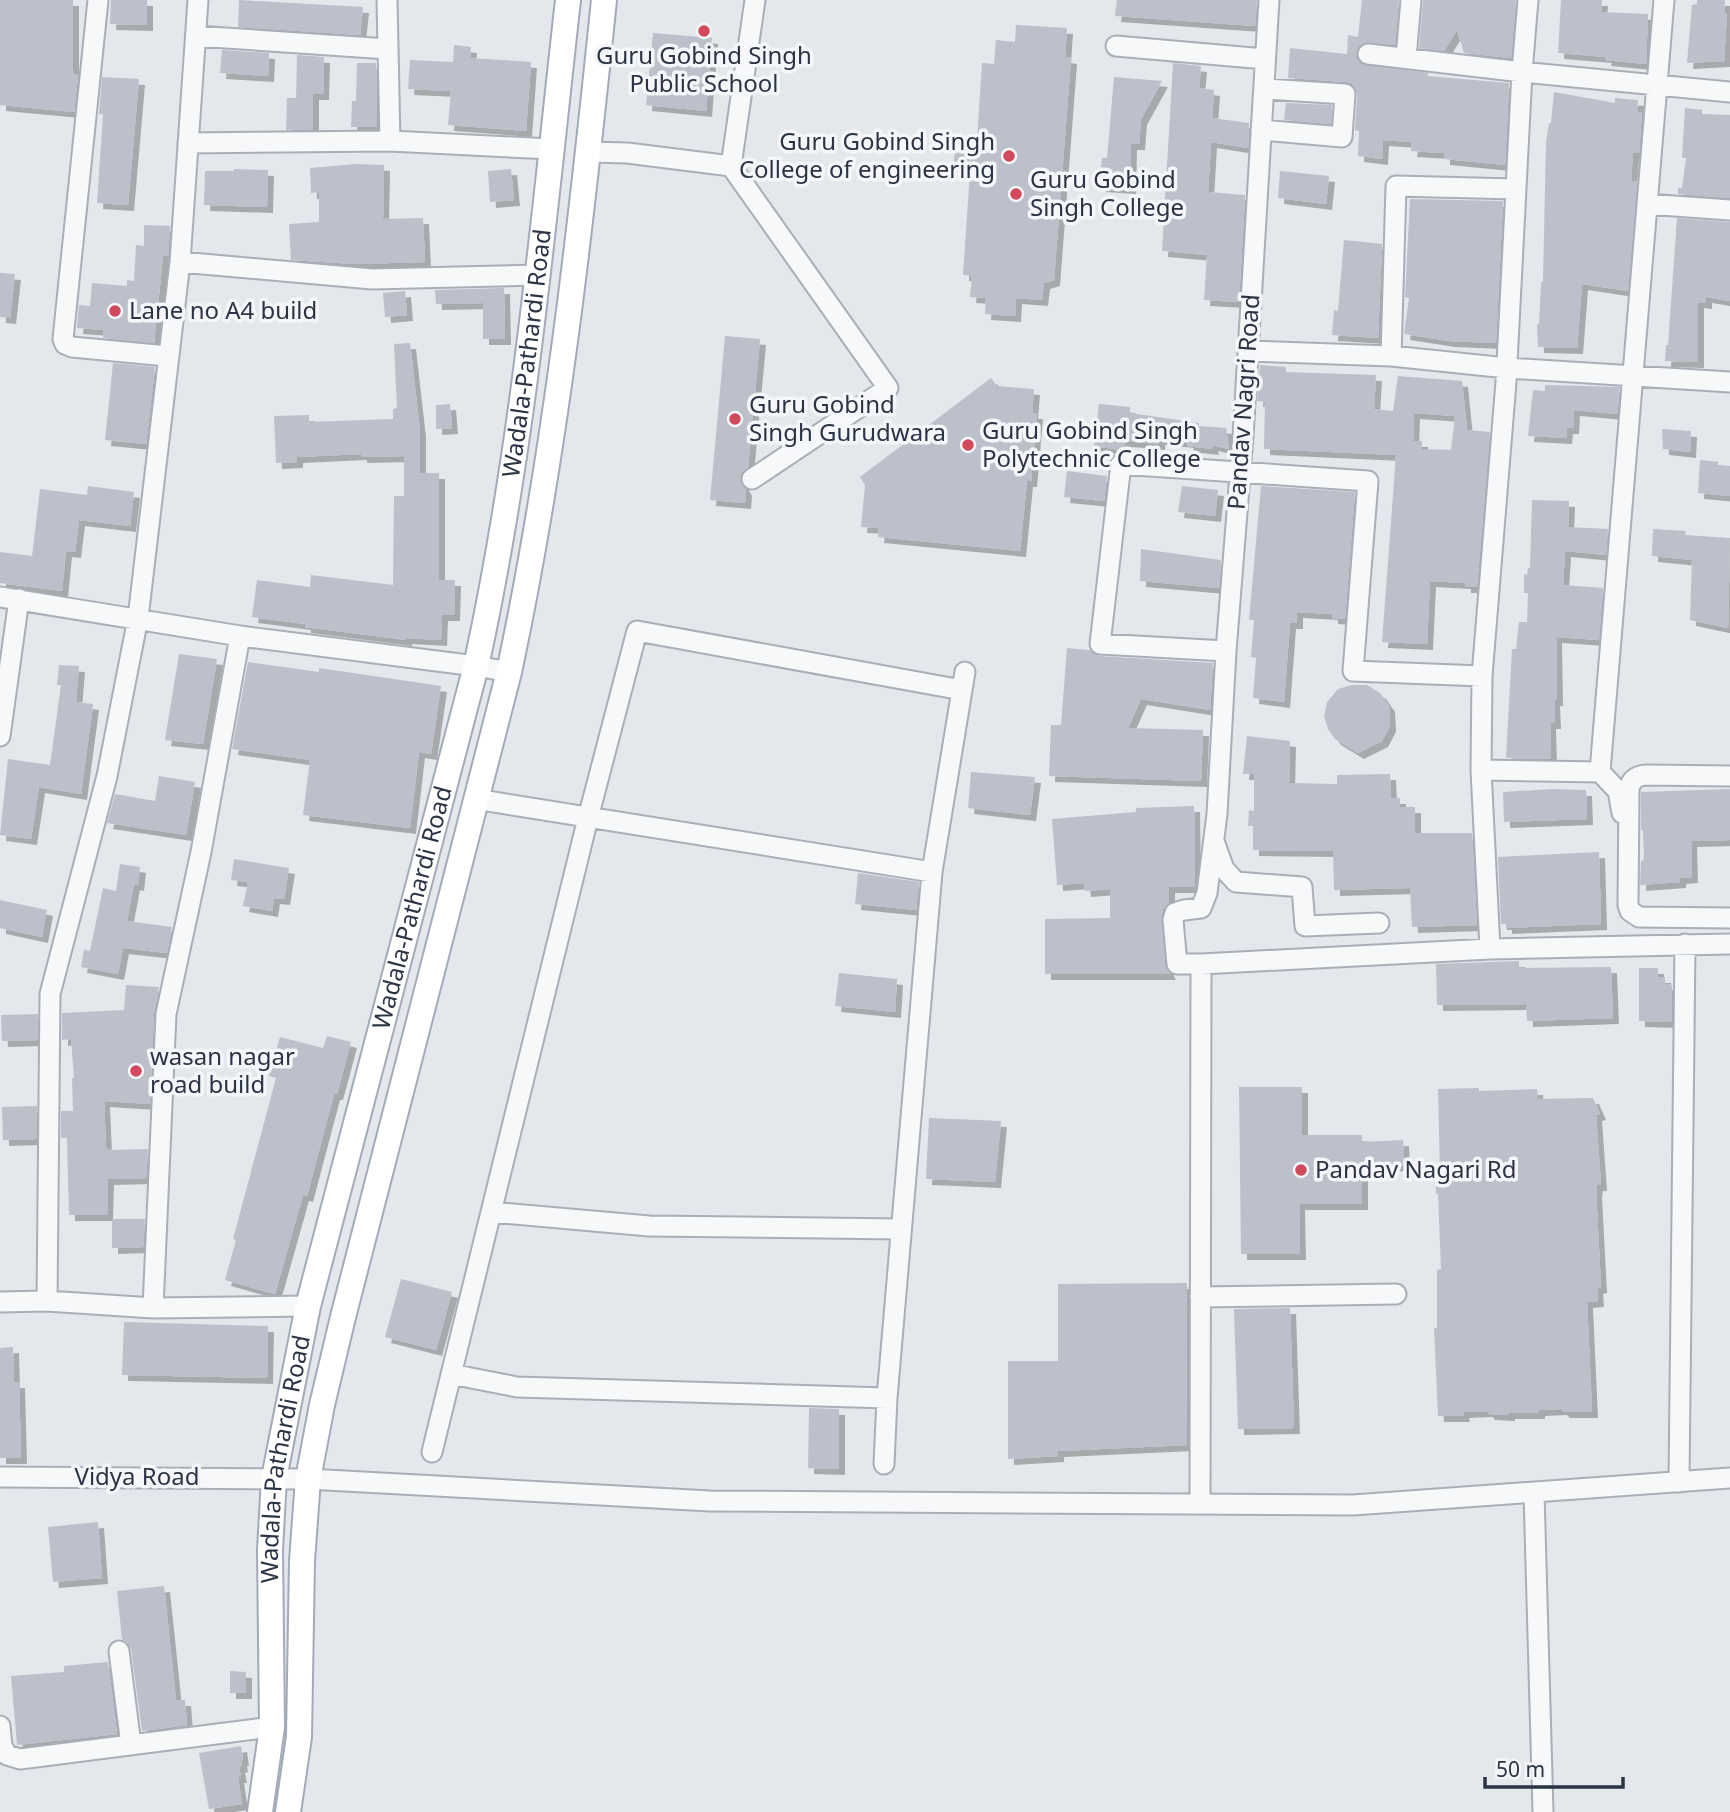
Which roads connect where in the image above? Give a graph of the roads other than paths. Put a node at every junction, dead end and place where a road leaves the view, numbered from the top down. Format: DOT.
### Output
graph roads {
  1 [pos="98,0"];
  2 [pos="198,0"];
  3 [pos="387,0"];
  4 [pos="568,0"];
  5 [pos="604,0"];
  6 [pos="755,0"];
  7 [pos="1269,0"];
  8 [pos="1411,0"];
  9 [pos="1528,0"];
  10 [pos="1664,0"];
  11 [pos="196,36"];
  12 [pos="1116,46"];
  13 [pos="388,49"];
  14 [pos="1368,54"];
  15 [pos="1406,58"];
  16 [pos="1265,59"];
  17 [pos="1522,72"];
  18 [pos="1656,85"];
  19 [pos="1265,89"];
  20 [pos="1730,92"];
  21 [pos="1261,130"];
  22 [pos="390,141"];
  23 [pos="188,144"];
  24 [pos="551,149"];
  25 [pos="589,152"];
  26 [pos="731,166"];
  27 [pos="1516,189"];
  28 [pos="1647,204"];
  29 [pos="1730,210"];
  30 [pos="180,262"];
  31 [pos="537,275"];
  32 [pos="1248,351"];
  33 [pos="167,356"];
  34 [pos="1391,356"];
  35 [pos="1507,368"];
  36 [pos="1634,376"];
  37 [pos="1730,382"];
  38 [pos="1240,473"];
  39 [pos="752,479"];
  40 [pos="10,598"];
  41 [pos="138,618"];
  42 [pos="240,636"];
  43 [pos="1226,651"];
  44 [pos="476,666"];
  45 [pos="509,672"];
  46 [pos="1482,676"];
  47 [pos="0,736"];
  48 [pos="1481,770"];
  49 [pos="1600,772"];
  50 [pos="1730,776"];
  51 [pos="475,799"];
  52 [pos="588,818"];
  53 [pos="1214,839"];
  54 [pos="1620,866"];
  55 [pos="932,872"];
  56 [pos="1730,918"];
  57 [pos="1379,923"];
  58 [pos="1685,944"];
  59 [pos="1730,944"];
  60 [pos="1490,949"];
  61 [pos="1201,964"];
  62 [pos="491,1212"];
  63 [pos="901,1229"];
  64 [pos="1396,1294"];
  65 [pos="1200,1297"];
  66 [pos="47,1301"];
  67 [pos="0,1302"];
  68 [pos="308,1306"];
  69 [pos="153,1308"];
  70 [pos="451,1374"];
  71 [pos="887,1398"];
  72 [pos="432,1452"];
  73 [pos="884,1464"];
  74 [pos="0,1477"];
  75 [pos="274,1478"];
  76 [pos="1730,1478"];
  77 [pos="308,1479"];
  78 [pos="1679,1482"];
  79 [pos="1534,1493"];
  80 [pos="1200,1504"];
  81 [pos="119,1651"];
  82 [pos="0,1726"];
  83 [pos="272,1727"];
  84 [pos="131,1745"];
  85 [pos="260,1812"];
  86 [pos="288,1812"];
  87 [pos="1543,1812"];
  1 -- 33 [label="street"];
  2 -- 11 [label="street"];
  3 -- 13 [label="street"];
  4 -- 24 [label="main road, Wadala-Pathardi Road"];
  5 -- 25 [label="main road, Wadala-Pathardi Road"];
  6 -- 26 [label="street"];
  7 -- 16 [label="street, Pandav Nagri Road"];
  8 -- 15 [label="street"];
  9 -- 17 [label="street"];
  10 -- 18 [label="street"];
  11 -- 13 [label="street"];
  11 -- 23 [label="street"];
  12 -- 16 [label="street"];
  13 -- 22 [label="street"];
  14 -- 15 [label="street"];
  15 -- 17 [label="street"];
  16 -- 19 [label="street, Pandav Nagri Road"];
  17 -- 18 [label="street"];
  17 -- 27 [label="street"];
  18 -- 20 [label="street"];
  18 -- 28 [label="street"];
  19 -- 21 [label="street, Pandav Nagri Road"];
  19 -- 21 [label="street"];
  21 -- 32 [label="street, Pandav Nagri Road"];
  22 -- 23 [label="street"];
  22 -- 24 [label="street"];
  23 -- 30 [label="street"];
  24 -- 31 [label="main road, Wadala-Pathardi Road"];
  25 -- 26 [label="street"];
  25 -- 45 [label="main road, Wadala-Pathardi Road"];
  26 -- 39 [label="street"];
  27 -- 34 [label="street"];
  27 -- 35 [label="street"];
  28 -- 29 [label="street"];
  28 -- 36 [label="street"];
  30 -- 31 [label="street"];
  30 -- 33 [label="street"];
  31 -- 44 [label="main road, Wadala-Pathardi Road"];
  32 -- 34 [label="street"];
  32 -- 38 [label="street, Pandav Nagri Road"];
  33 -- 41 [label="street"];
  34 -- 35 [label="street"];
  35 -- 36 [label="street"];
  35 -- 46 [label="street"];
  36 -- 37 [label="street"];
  36 -- 49 [label="street"];
  38 -- 43 [label="street, Pandav Nagri Road"];
  38 -- 43 [label="street"];
  38 -- 46 [label="street"];
  40 -- 41 [label="street"];
  40 -- 47 [label="street"];
  41 -- 42 [label="street"];
  41 -- 66 [label="street"];
  42 -- 44 [label="street"];
  42 -- 69 [label="street"];
  43 -- 53 [label="street, Pandav Nagri Road"];
  44 -- 45 [label="street"];
  44 -- 68 [label="main road, Wadala-Pathardi Road"];
  45 -- 51 [label="main road, Wadala-Pathardi Road"];
  46 -- 48 [label="street"];
  48 -- 49 [label="street"];
  48 -- 60 [label="street"];
  49 -- 54 [label="street"];
  50 -- 56 [label="street"];
  51 -- 52 [label="street"];
  51 -- 77 [label="main road, Wadala-Pathardi Road"];
  52 -- 55 [label="street"];
  52 -- 55 [label="street"];
  52 -- 62 [label="street"];
  53 -- 57 [label="street"];
  53 -- 61 [label="street, Pandav Nagri Road"];
  55 -- 63 [label="street"];
  58 -- 59 [label="street"];
  58 -- 60 [label="street"];
  58 -- 78 [label="street"];
  60 -- 61 [label="street"];
  61 -- 65 [label="street"];
  62 -- 63 [label="street"];
  62 -- 70 [label="street"];
  63 -- 71 [label="street"];
  64 -- 65 [label="street"];
  65 -- 80 [label="street"];
  66 -- 67 [label="street"];
  66 -- 69 [label="street"];
  68 -- 69 [label="street"];
  68 -- 75 [label="main road, Wadala-Pathardi Road"];
  70 -- 71 [label="street"];
  70 -- 72 [label="street"];
  71 -- 73 [label="street"];
  74 -- 75 [label="street, Vidya Road"];
  75 -- 77 [label="street, Vidya Road"];
  75 -- 83 [label="main road, Wadala-Pathardi Road"];
  76 -- 78 [label="street, Vidya Road"];
  77 -- 80 [label="street, Vidya Road"];
  77 -- 86 [label="main road, Wadala-Pathardi Road"];
  78 -- 79 [label="street, Vidya Road"];
  79 -- 80 [label="street, Vidya Road"];
  79 -- 87 [label="street"];
  81 -- 84 [label="street"];
  82 -- 84 [label="street"];
  83 -- 84 [label="street"];
  83 -- 85 [label="main road, Wadala-Pathardi Road"];
}
